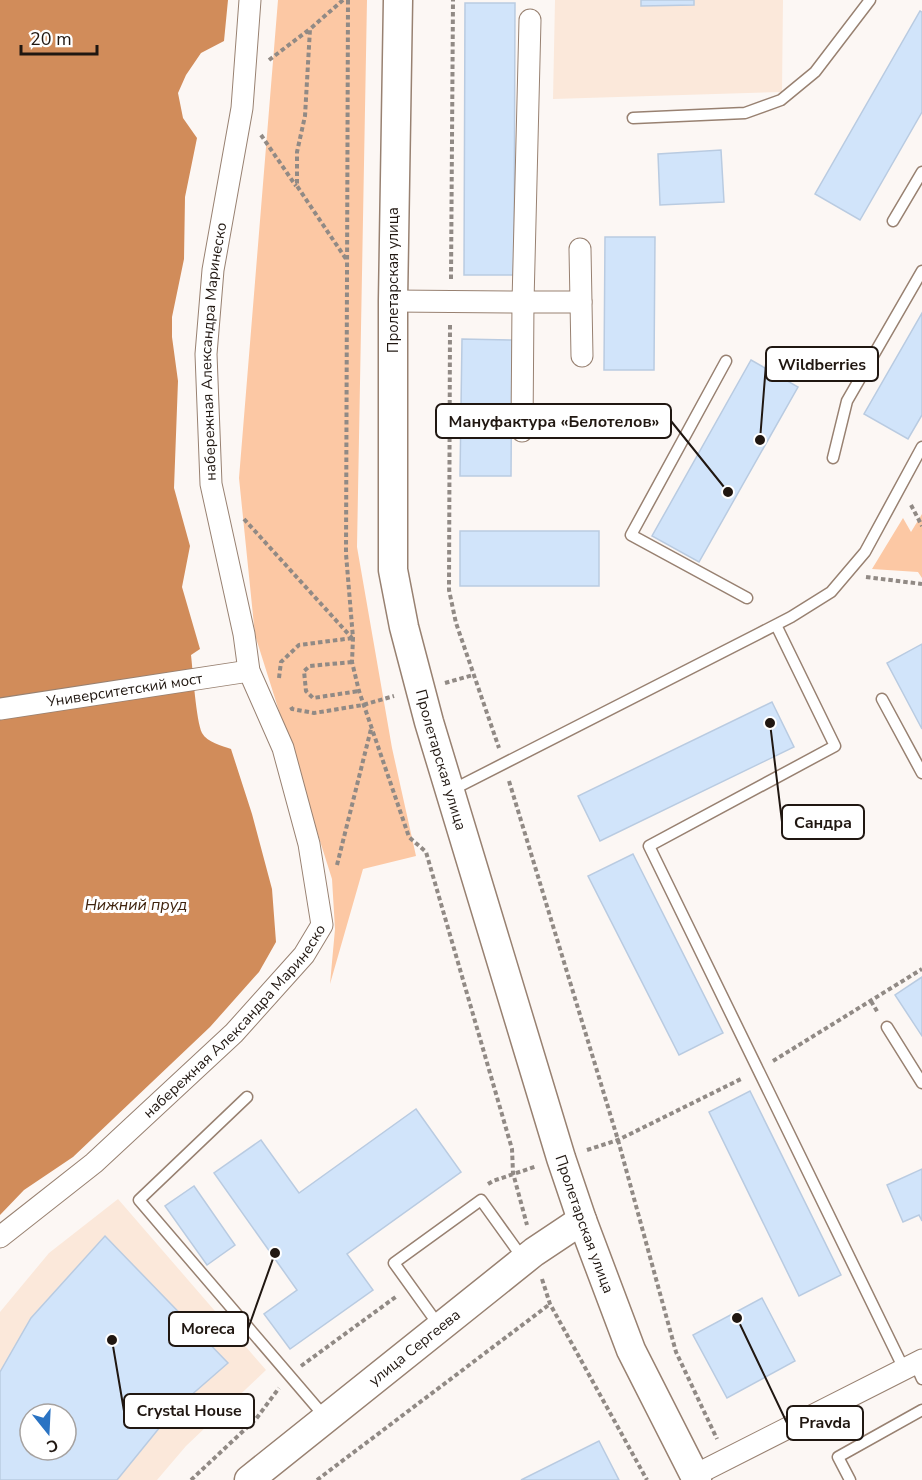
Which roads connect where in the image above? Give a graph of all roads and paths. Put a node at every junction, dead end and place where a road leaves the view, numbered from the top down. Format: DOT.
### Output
graph roads {
  1 [pos="250,0"];
  2 [pos="343,0"];
  3 [pos="348,0"];
  4 [pos="398,0"];
  5 [pos="870,0"];
  6 [pos="530,20"];
  7 [pos="310,29"];
  8 [pos="244,78"];
  9 [pos="242,108"];
  10 [pos="633,118"];
  11 [pos="922,172"];
  12 [pos="297,186"];
  13 [pos="893,220"];
  14 [pos="580,249"];
  15 [pos="346,259"];
  16 [pos="922,272"];
  17 [pos="393,301"];
  18 [pos="523,302"];
  19 [pos="581,302"];
  20 [pos="582,356"];
  21 [pos="726,362"];
  22 [pos="522,431"];
  23 [pos="922,447"];
  24 [pos="833,458"];
  25 [pos="243,518"];
  26 [pos="846,574"];
  27 [pos="922,584"];
  28 [pos="747,598"];
  29 [pos="776,625"];
  30 [pos="353,638"];
  31 [pos="352,662"];
  32 [pos="249,671"];
  33 [pos="278,683"];
  34 [pos="359,691"];
  35 [pos="882,699"];
  36 [pos="288,700"];
  37 [pos="363,705"];
  38 [pos="0,709"];
  39 [pos="372,729"];
  40 [pos="922,773"];
  41 [pos="450,791"];
  42 [pos="337,867"];
  43 [pos="887,1027"];
  44 [pos="922,1083"];
  45 [pos="247,1097"];
  46 [pos="513,1173"];
  47 [pos="483,1187"];
  48 [pos="582,1220"];
  49 [pos="0,1237"];
  50 [pos="529,1257"];
  51 [pos="394,1286"];
  52 [pos="550,1304"];
  53 [pos="440,1327"];
  54 [pos="916,1368"];
  55 [pos="289,1375"];
  56 [pos="922,1410"];
  57 [pos="326,1418"];
  58 [pos="692,1478"];
  59 [pos="191,1480"];
  60 [pos="249,1480"];
  61 [pos="317,1480"];
  62 [pos="647,1480"];
  63 [pos="850,1480"];
  1 -- 8 [label="street, набережная Александра Маринеско"];
  2 -- 7 [label="path"];
  3 -- 15 [label="path"];
  4 -- 17 [label="main road, Пролетарская улица"];
  5 -- 10 [label="lane"];
  6 -- 18 [label="street"];
  7 -- 8 [label="path"];
  7 -- 12 [label="path"];
  8 -- 9 [label="street, набережная Александра Маринеско"];
  9 -- 12 [label="path"];
  9 -- 32 [label="street, набережная Александра Маринеско"];
  11 -- 13 [label="lane"];
  12 -- 15 [label="path"];
  14 -- 19 [label="street"];
  15 -- 30 [label="path"];
  16 -- 24 [label="lane"];
  17 -- 18 [label="street"];
  17 -- 41 [label="main road, Пролетарская улица"];
  18 -- 19 [label="street"];
  18 -- 22 [label="street"];
  19 -- 20 [label="street"];
  21 -- 28 [label="lane"];
  23 -- 26 [label="lane"];
  25 -- 30 [label="path"];
  26 -- 27 [label="path"];
  26 -- 29 [label="lane"];
  29 -- 41 [label="lane"];
  29 -- 54 [label="lane"];
  30 -- 31 [label="path"];
  30 -- 33 [label="path"];
  31 -- 34 [label="path"];
  31 -- 34 [label="path"];
  32 -- 38 [label="street, Университетский мост"];
  32 -- 49 [label="street, набережная Александра Маринеско"];
  34 -- 37 [label="path"];
  35 -- 40 [label="lane"];
  36 -- 37 [label="path"];
  37 -- 39 [label="path"];
  39 -- 42 [label="path"];
  39 -- 46 [label="path"];
  41 -- 48 [label="main road, Пролетарская улица"];
  43 -- 44 [label="lane"];
  45 -- 55 [label="lane"];
  46 -- 47 [label="path"];
  46 -- 50 [label="path"];
  48 -- 50 [label="main road, улица Сергеева"];
  48 -- 58 [label="main road, Пролетарская улица"];
  50 -- 52 [label="path"];
  50 -- 53 [label="main road, улица Сергеева"];
  50 -- 53 [label="lane"];
  51 -- 55 [label="path"];
  52 -- 61 [label="path"];
  52 -- 62 [label="path"];
  53 -- 57 [label="main road, улица Сергеева"];
  54 -- 58 [label="street"];
  55 -- 57 [label="lane"];
  55 -- 59 [label="path"];
  56 -- 63 [label="lane"];
  57 -- 60 [label="main road, улица Сергеева"];
}
